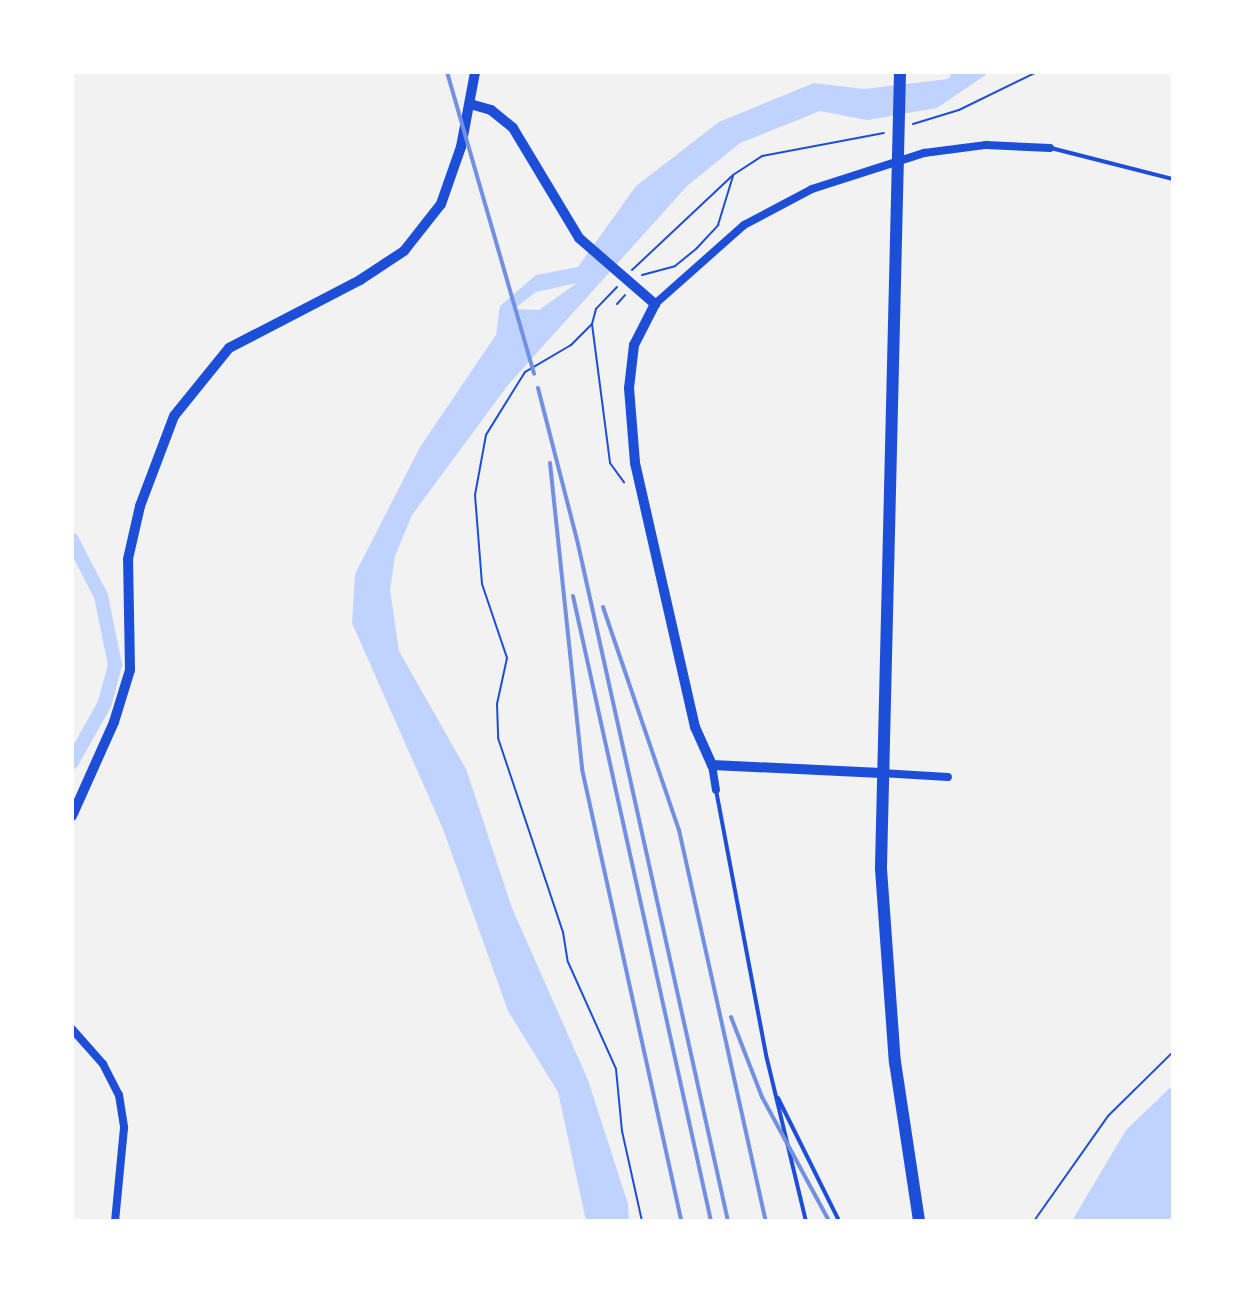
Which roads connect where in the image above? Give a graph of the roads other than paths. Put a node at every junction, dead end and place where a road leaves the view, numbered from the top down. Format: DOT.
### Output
graph roads {
  1 [pos="475,72"];
  2 [pos="900,72"];
  3 [pos="470,104"];
  4 [pos="1050,148"];
  5 [pos="1173,179"];
  6 [pos="655,304"];
  7 [pos="712,765"];
  8 [pos="881,773"];
  9 [pos="948,777"];
  10 [pos="716,790"];
  11 [pos="72,816"];
  12 [pos="72,1029"];
  13 [pos="773,1090"];
  14 [pos="917,1195"];
  15 [pos="115,1221"];
  16 [pos="806,1221"];
  17 [pos="839,1221"];
  18 [pos="919,1221"];
  19 [pos="928,1221"];
  1 -- 3 [label="street"];
  2 -- 8 [label="main road"];
  3 -- 6 [label="street"];
  3 -- 11 [label="street"];
  4 -- 5 [label="lane"];
  4 -- 6 [label="street"];
  6 -- 7 [label="street"];
  7 -- 8 [label="street"];
  7 -- 10 [label="street"];
  8 -- 9 [label="street"];
  8 -- 14 [label="main road"];
  10 -- 13 [label="lane"];
  12 -- 15 [label="street"];
  13 -- 16 [label="lane"];
  13 -- 17 [label="lane"];
  14 -- 18 [label="main road"];
  14 -- 19 [label="main road"];
}
